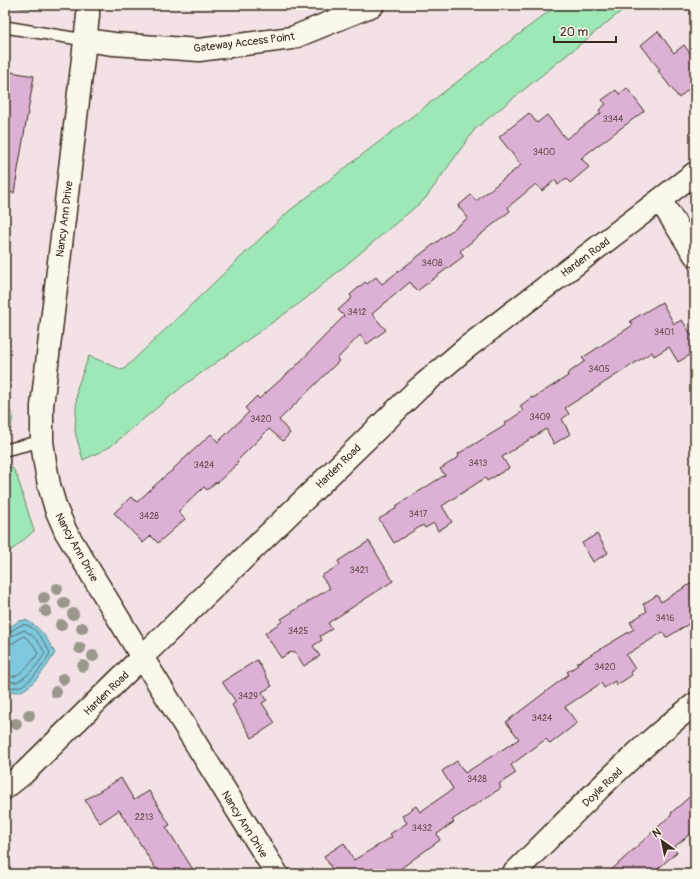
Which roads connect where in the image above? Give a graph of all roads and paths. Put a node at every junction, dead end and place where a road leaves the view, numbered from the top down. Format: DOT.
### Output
graph roads {
  1 [pos="88,5"];
  2 [pos="364,7"];
  3 [pos="5,29"];
  4 [pos="85,40"];
  5 [pos="695,173"];
  6 [pos="660,200"];
  7 [pos="695,255"];
  8 [pos="42,441"];
  9 [pos="5,450"];
  10 [pos="142,657"];
  11 [pos="695,704"];
  12 [pos="5,788"];
  13 [pos="277,874"];
  14 [pos="513,874"];
  1 -- 4 [label="street, Nancy Ann Drive"];
  2 -- 4 [label="street, Gateway Access Point"];
  3 -- 4 [label="lane"];
  4 -- 8 [label="street, Nancy Ann Drive"];
  5 -- 6 [label="street, Harden Road"];
  6 -- 7 [label="street"];
  6 -- 10 [label="street, Harden Road"];
  8 -- 9 [label="lane"];
  8 -- 10 [label="street, Nancy Ann Drive"];
  10 -- 12 [label="street, Harden Road"];
  10 -- 13 [label="street, Nancy Ann Drive"];
  11 -- 14 [label="street, Doyle Road"];
}
